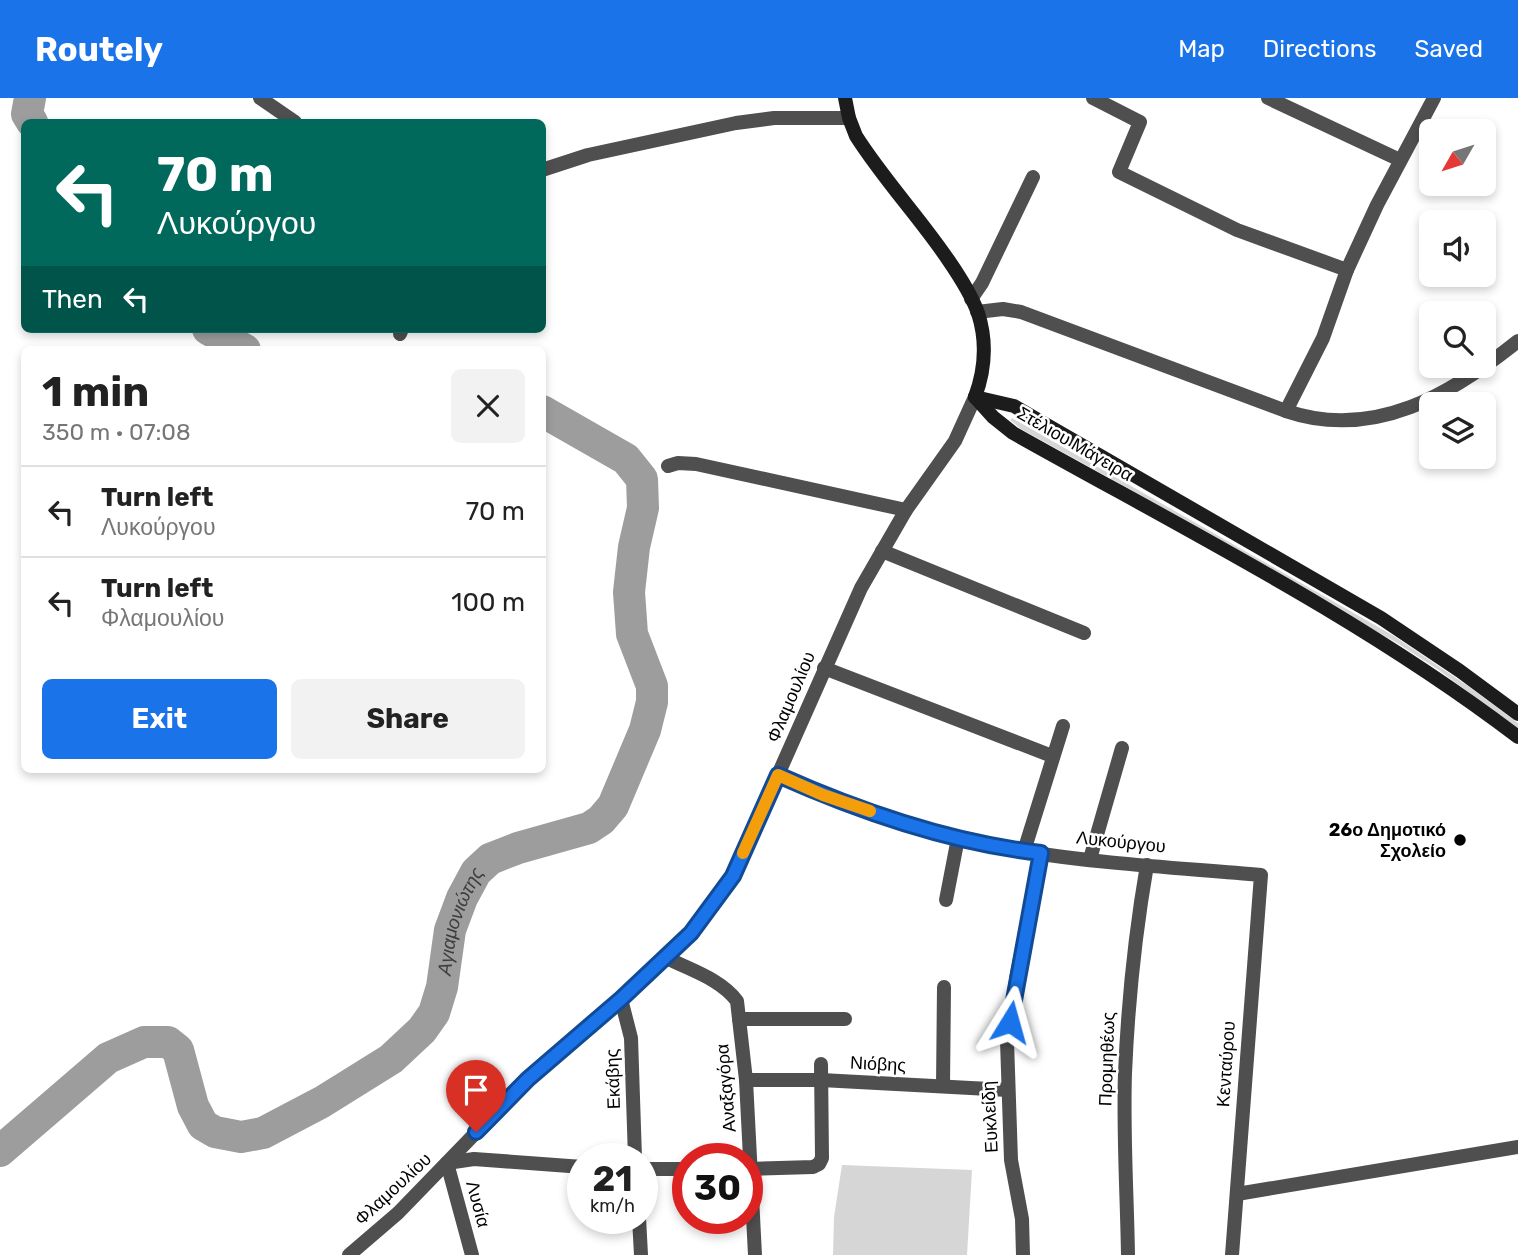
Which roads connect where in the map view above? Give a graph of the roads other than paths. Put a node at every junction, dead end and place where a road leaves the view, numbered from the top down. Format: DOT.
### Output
graph roads {
  1 [pos="260,98"];
  2 [pos="845,98"];
  3 [pos="1093,98"];
  4 [pos="1268,98"];
  5 [pos="1434,98"];
  6 [pos="849,118"];
  7 [pos="291,119"];
  8 [pos="1400,160"];
  9 [pos="546,169"];
  10 [pos="1033,177"];
  11 [pos="1347,270"];
  12 [pos="974,306"];
  13 [pos="1518,341"];
  14 [pos="975,397"];
  15 [pos="1286,411"];
  16 [pos="667,466"];
  17 [pos="906,510"];
  18 [pos="881,551"];
  19 [pos="1084,634"];
  20 [pos="824,668"];
  21 [pos="1518,714"];
  22 [pos="1063,726"];
  23 [pos="1518,737"];
  24 [pos="1122,748"];
  25 [pos="1052,756"];
  26 [pos="778,775"];
  27 [pos="958,838"];
  28 [pos="1024,851"];
  29 [pos="1041,853"];
  30 [pos="1090,859"];
  31 [pos="1147,865"];
  32 [pos="1261,875"];
  33 [pos="946,900"];
  34 [pos="667,958"];
  35 [pos="944,986"];
  36 [pos="621,999"];
  37 [pos="739,1019"];
  38 [pos="845,1019"];
  39 [pos="821,1064"];
  40 [pos="746,1080"];
  41 [pos="821,1080"];
  42 [pos="943,1086"];
  43 [pos="1008,1090"];
  44 [pos="634,1143"];
  45 [pos="748,1143"];
  46 [pos="1518,1147"];
  47 [pos="447,1163"];
  48 [pos="567,1166"];
  49 [pos="763,1169"];
  50 [pos="1237,1194"];
  51 [pos="640,1234"];
  52 [pos="754,1234"];
  53 [pos="349,1255"];
  54 [pos="472,1255"];
  55 [pos="641,1255"];
  56 [pos="755,1255"];
  57 [pos="1023,1255"];
  58 [pos="1128,1255"];
  59 [pos="1231,1255"];
  1 -- 7 [label="street"];
  2 -- 6 [label="main road"];
  3 -- 11 [label="street"];
  4 -- 8 [label="street"];
  5 -- 8 [label="street"];
  6 -- 9 [label="street"];
  6 -- 12 [label="main road"];
  8 -- 11 [label="street"];
  10 -- 12 [label="street"];
  11 -- 15 [label="street"];
  12 -- 14 [label="main road"];
  12 -- 15 [label="street"];
  13 -- 15 [label="street"];
  14 -- 17 [label="street, Φλαμουλίου"];
  14 -- 21 [label="main road, Στέλιου Μάγειρα"];
  14 -- 23 [label="main road, Στέλιου Μάγειρα"];
  16 -- 17 [label="street"];
  17 -- 18 [label="street, Φλαμουλίου"];
  18 -- 19 [label="street"];
  18 -- 20 [label="street, Φλαμουλίου"];
  20 -- 25 [label="street"];
  20 -- 26 [label="street, Φλαμουλίου"];
  22 -- 25 [label="street"];
  24 -- 30 [label="street"];
  25 -- 28 [label="street"];
  26 -- 27 [label="street, Λυκούργου"];
  26 -- 34 [label="street, Φλαμουλίου"];
  27 -- 28 [label="street, Λυκούργου"];
  27 -- 33 [label="street"];
  28 -- 29 [label="street, Λυκούργου"];
  29 -- 30 [label="street, Λυκούργου"];
  29 -- 43 [label="street, Ευκλείδη"];
  30 -- 31 [label="street, Λυκούργου"];
  31 -- 32 [label="street, Λυκούργου"];
  31 -- 58 [label="street, Προμηθέως"];
  32 -- 50 [label="street, Κενταύρου"];
  34 -- 36 [label="street, Φλαμουλίου"];
  34 -- 37 [label="street, Αναξαγόρα"];
  35 -- 42 [label="street"];
  36 -- 44 [label="street, Εκάβης"];
  36 -- 47 [label="street, Φλαμουλίου"];
  37 -- 38 [label="street"];
  37 -- 40 [label="street, Αναξαγόρα"];
  39 -- 41 [label="street"];
  40 -- 41 [label="street, Νιόβης"];
  40 -- 45 [label="street, Αναξαγόρα"];
  41 -- 42 [label="street, Νιόβης"];
  41 -- 49 [label="street"];
  42 -- 43 [label="street, Νιόβης"];
  43 -- 57 [label="street, Ευκλείδη"];
  46 -- 50 [label="street"];
  47 -- 48 [label="street"];
  47 -- 53 [label="street, Φλαμουλίου"];
  47 -- 54 [label="street, Λυσία"];
  50 -- 59 [label="street, Κενταύρου"];
  51 -- 55 [label="street"];
  52 -- 56 [label="street, Αναξαγόρα"];
}
